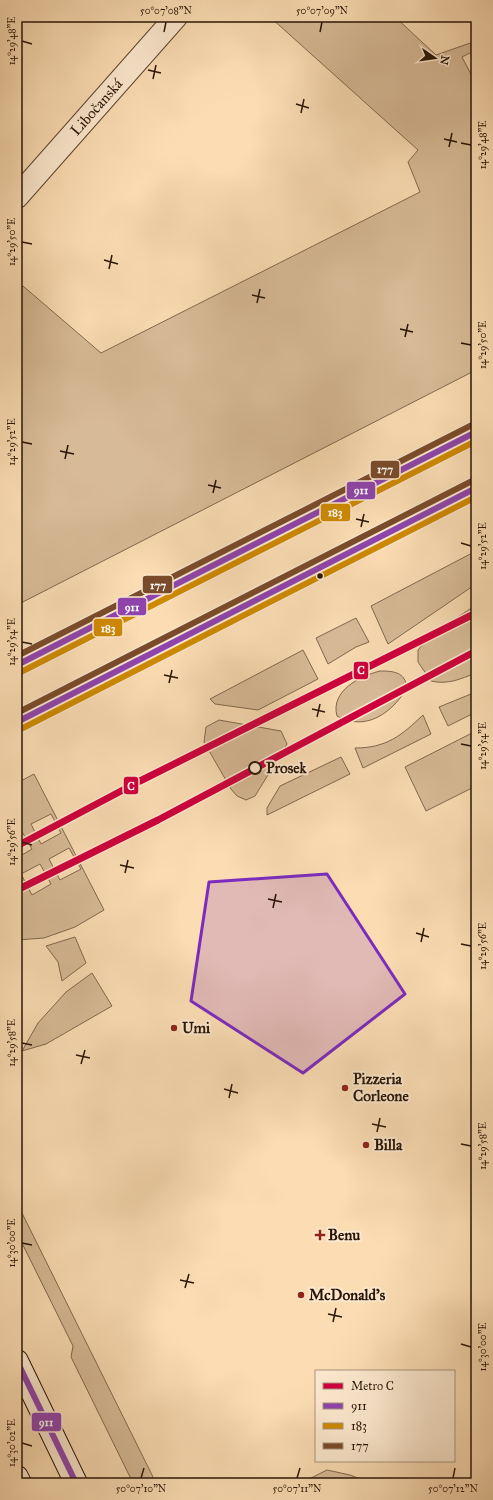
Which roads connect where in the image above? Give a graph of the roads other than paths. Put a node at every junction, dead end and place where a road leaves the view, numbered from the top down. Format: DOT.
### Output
graph roads {
  1 [pos="176,17"];
  2 [pos="17,197"];
  3 [pos="476,432"];
  4 [pos="476,488"];
  5 [pos="17,665"];
  6 [pos="17,722"];
  7 [pos="17,1361"];
  8 [pos="17,1477"];
  9 [pos="20,1483"];
  10 [pos="76,1483"];
  1 -- 2 [label="main road, Libočanská"];
  3 -- 5 [label="main road"];
  4 -- 6 [label="main road"];
  7 -- 10 [label="main road"];
  8 -- 9 [label="main road"];
}
